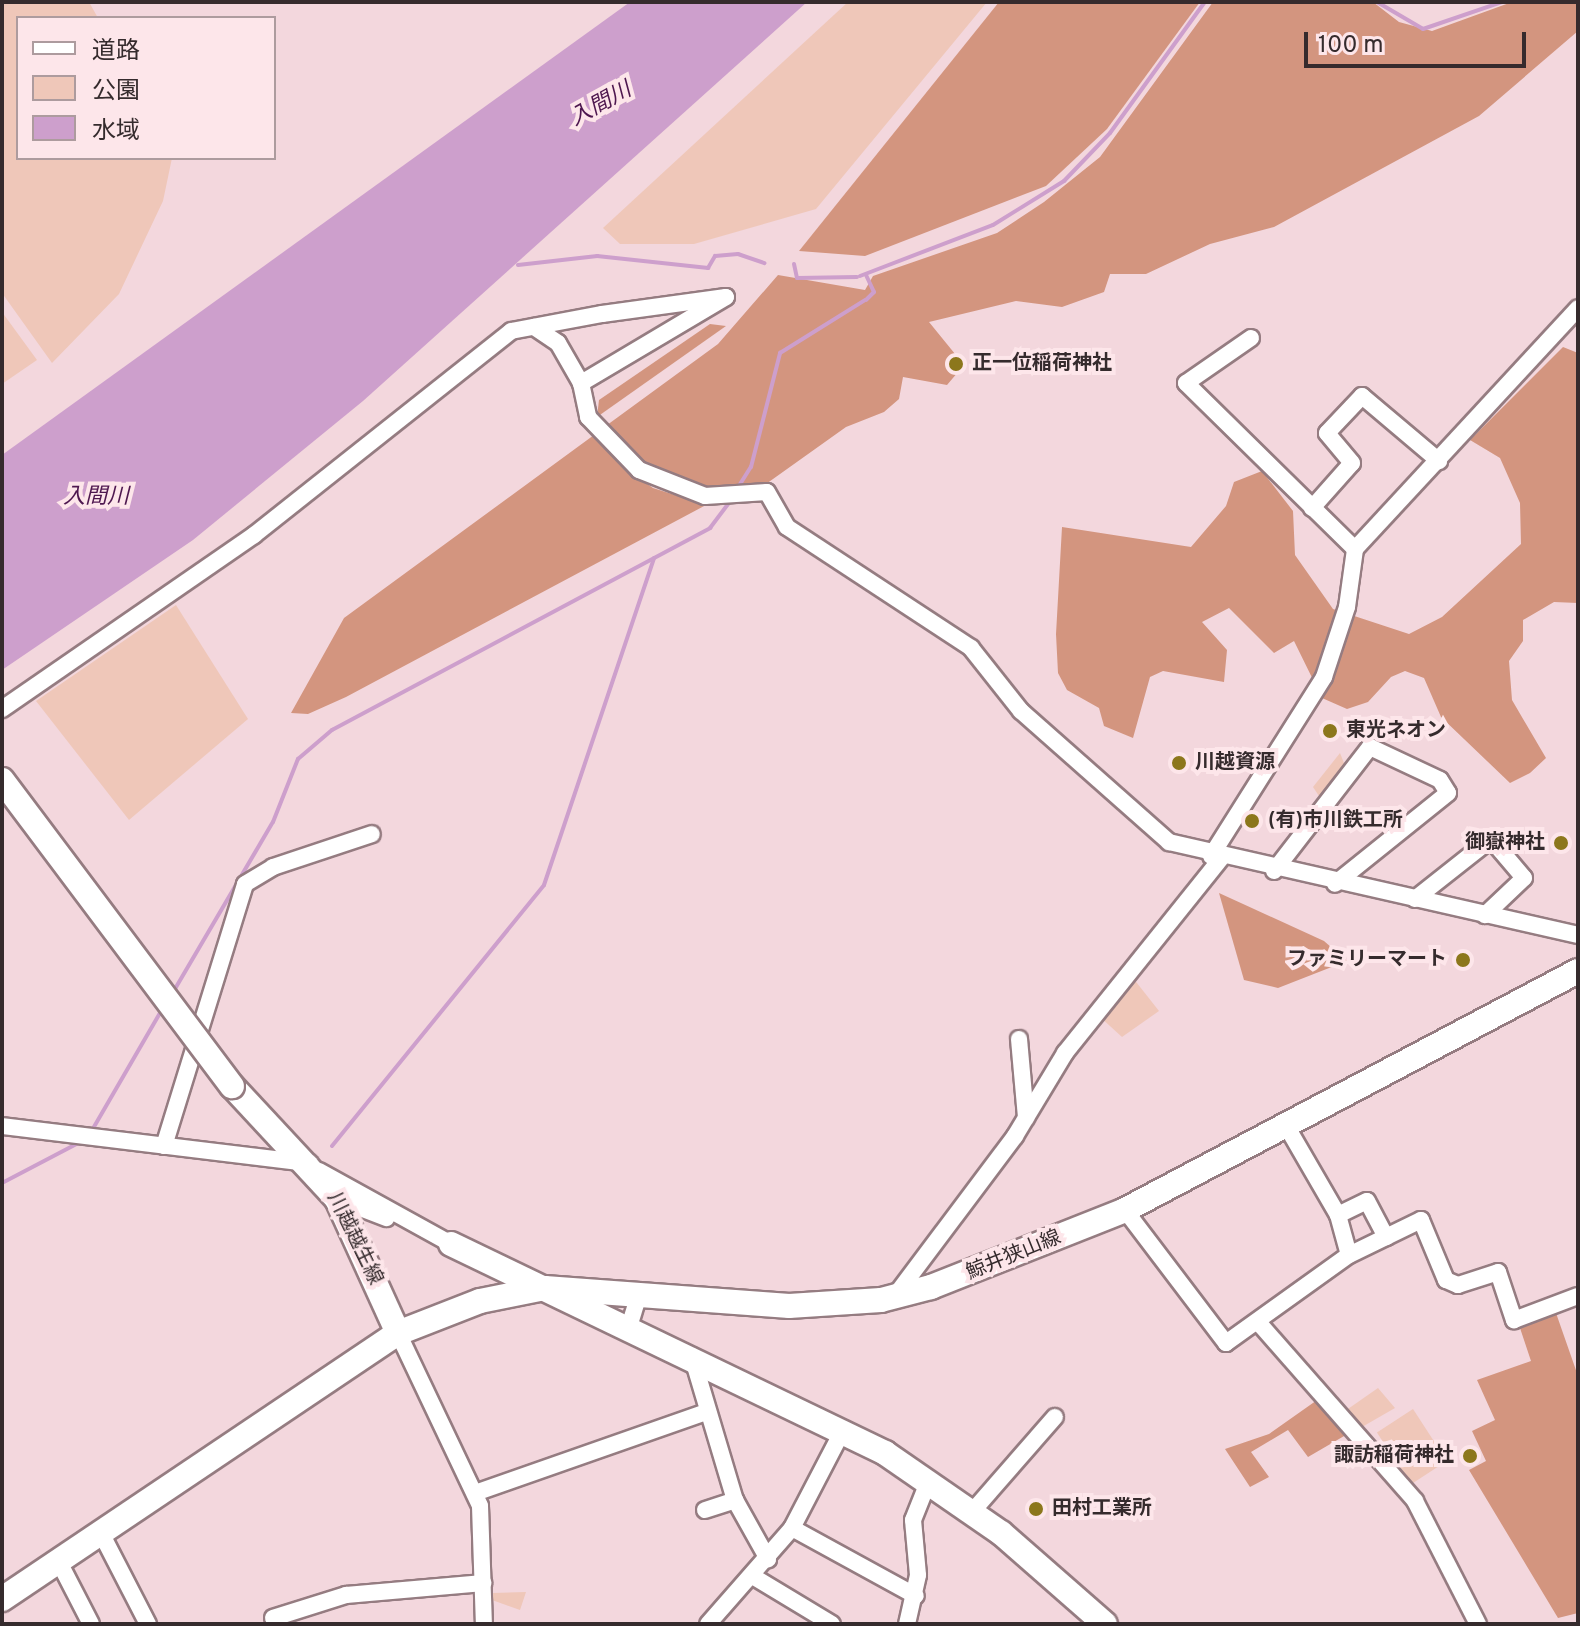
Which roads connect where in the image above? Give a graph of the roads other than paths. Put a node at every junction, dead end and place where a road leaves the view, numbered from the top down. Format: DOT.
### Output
graph roads {
  1 [pos="1578,308"];
  2 [pos="534,327"];
  3 [pos="1251,338"];
  4 [pos="581,383"];
  5 [pos="1439,461"];
  6 [pos="1312,508"];
  7 [pos="1355,549"];
  8 [pos="2,709"];
  9 [pos="2,780"];
  10 [pos="372,834"];
  11 [pos="1216,857"];
  12 [pos="1274,871"];
  13 [pos="1335,884"];
  14 [pos="1415,899"];
  15 [pos="1485,915"];
  16 [pos="1578,935"];
  17 [pos="1578,971"];
  18 [pos="1019,1039"];
  19 [pos="1026,1118"];
  20 [pos="2,1126"];
  21 [pos="1287,1127"];
  22 [pos="164,1146"];
  23 [pos="314,1167"];
  24 [pos="337,1199"];
  25 [pos="1125,1210"];
  26 [pos="1338,1215"];
  27 [pos="1386,1237"];
  28 [pos="451,1244"];
  29 [pos="1349,1255"];
  30 [pos="545,1288"];
  31 [pos="639,1295"];
  32 [pos="1578,1296"];
  33 [pos="894,1298"];
  34 [pos="1258,1322"];
  35 [pos="629,1327"];
  36 [pos="398,1333"];
  37 [pos="692,1355"];
  38 [pos="703,1413"];
  39 [pos="1055,1417"];
  40 [pos="843,1430"];
  41 [pos="929,1480"];
  42 [pos="475,1493"];
  43 [pos="735,1500"];
  44 [pos="705,1510"];
  45 [pos="972,1512"];
  46 [pos="792,1528"];
  47 [pos="100,1531"];
  48 [pos="768,1559"];
  49 [pos="58,1560"];
  50 [pos="754,1577"];
  51 [pos="483,1583"];
  52 [pos="916,1596"];
  53 [pos="2,1599"];
  54 [pos="273,1618"];
  55 [pos="91,1624"];
  56 [pos="148,1624"];
  57 [pos="484,1624"];
  58 [pos="708,1624"];
  59 [pos="832,1624"];
  60 [pos="907,1624"];
  61 [pos="1105,1624"];
  62 [pos="1478,1624"];
  1 -- 5 [label="street"];
  2 -- 4 [label="street"];
  2 -- 4 [label="street"];
  2 -- 8 [label="street"];
  3 -- 6 [label="street"];
  4 -- 11 [label="street"];
  5 -- 6 [label="street"];
  5 -- 7 [label="street"];
  6 -- 7 [label="street"];
  7 -- 11 [label="street"];
  9 -- 23 [label="main road, 川越越生線, bridge"];
  10 -- 22 [label="street"];
  11 -- 12 [label="street"];
  11 -- 19 [label="street"];
  12 -- 13 [label="street"];
  12 -- 13 [label="street"];
  13 -- 14 [label="street"];
  14 -- 15 [label="street"];
  14 -- 15 [label="street"];
  15 -- 16 [label="street"];
  17 -- 21 [label="main road, 鯨井狭山線"];
  18 -- 19 [label="street"];
  19 -- 33 [label="street"];
  20 -- 22 [label="street"];
  21 -- 25 [label="main road, 鯨井狭山線"];
  21 -- 26 [label="street"];
  22 -- 23 [label="street"];
  23 -- 24 [label="main road, 川越越生線"];
  23 -- 28 [label="street"];
  24 -- 28 [label="street"];
  24 -- 36 [label="main road, 川越越生線"];
  25 -- 33 [label="main road, 鯨井狭山線"];
  25 -- 34 [label="street"];
  26 -- 27 [label="street"];
  26 -- 29 [label="street"];
  27 -- 29 [label="street"];
  27 -- 32 [label="street"];
  28 -- 30 [label="main road"];
  29 -- 34 [label="street"];
  30 -- 31 [label="main road, 鯨井狭山線"];
  30 -- 35 [label="main road"];
  30 -- 36 [label="main road, 鯨井狭山線"];
  31 -- 33 [label="main road, 鯨井狭山線"];
  31 -- 35 [label="street"];
  34 -- 62 [label="street"];
  35 -- 37 [label="main road"];
  36 -- 42 [label="street"];
  36 -- 47 [label="main road"];
  37 -- 38 [label="street"];
  37 -- 40 [label="main road"];
  38 -- 42 [label="street"];
  38 -- 43 [label="street"];
  39 -- 45 [label="street"];
  40 -- 41 [label="main road"];
  40 -- 46 [label="street"];
  41 -- 45 [label="main road"];
  41 -- 52 [label="street"];
  42 -- 51 [label="street"];
  43 -- 44 [label="street"];
  43 -- 48 [label="street"];
  45 -- 61 [label="main road"];
  46 -- 48 [label="street"];
  46 -- 52 [label="street"];
  47 -- 49 [label="main road"];
  47 -- 56 [label="street"];
  48 -- 50 [label="street"];
  49 -- 53 [label="main road"];
  49 -- 55 [label="street"];
  50 -- 58 [label="street"];
  50 -- 59 [label="street"];
  51 -- 54 [label="street"];
  51 -- 57 [label="street"];
  52 -- 60 [label="street"];
}
